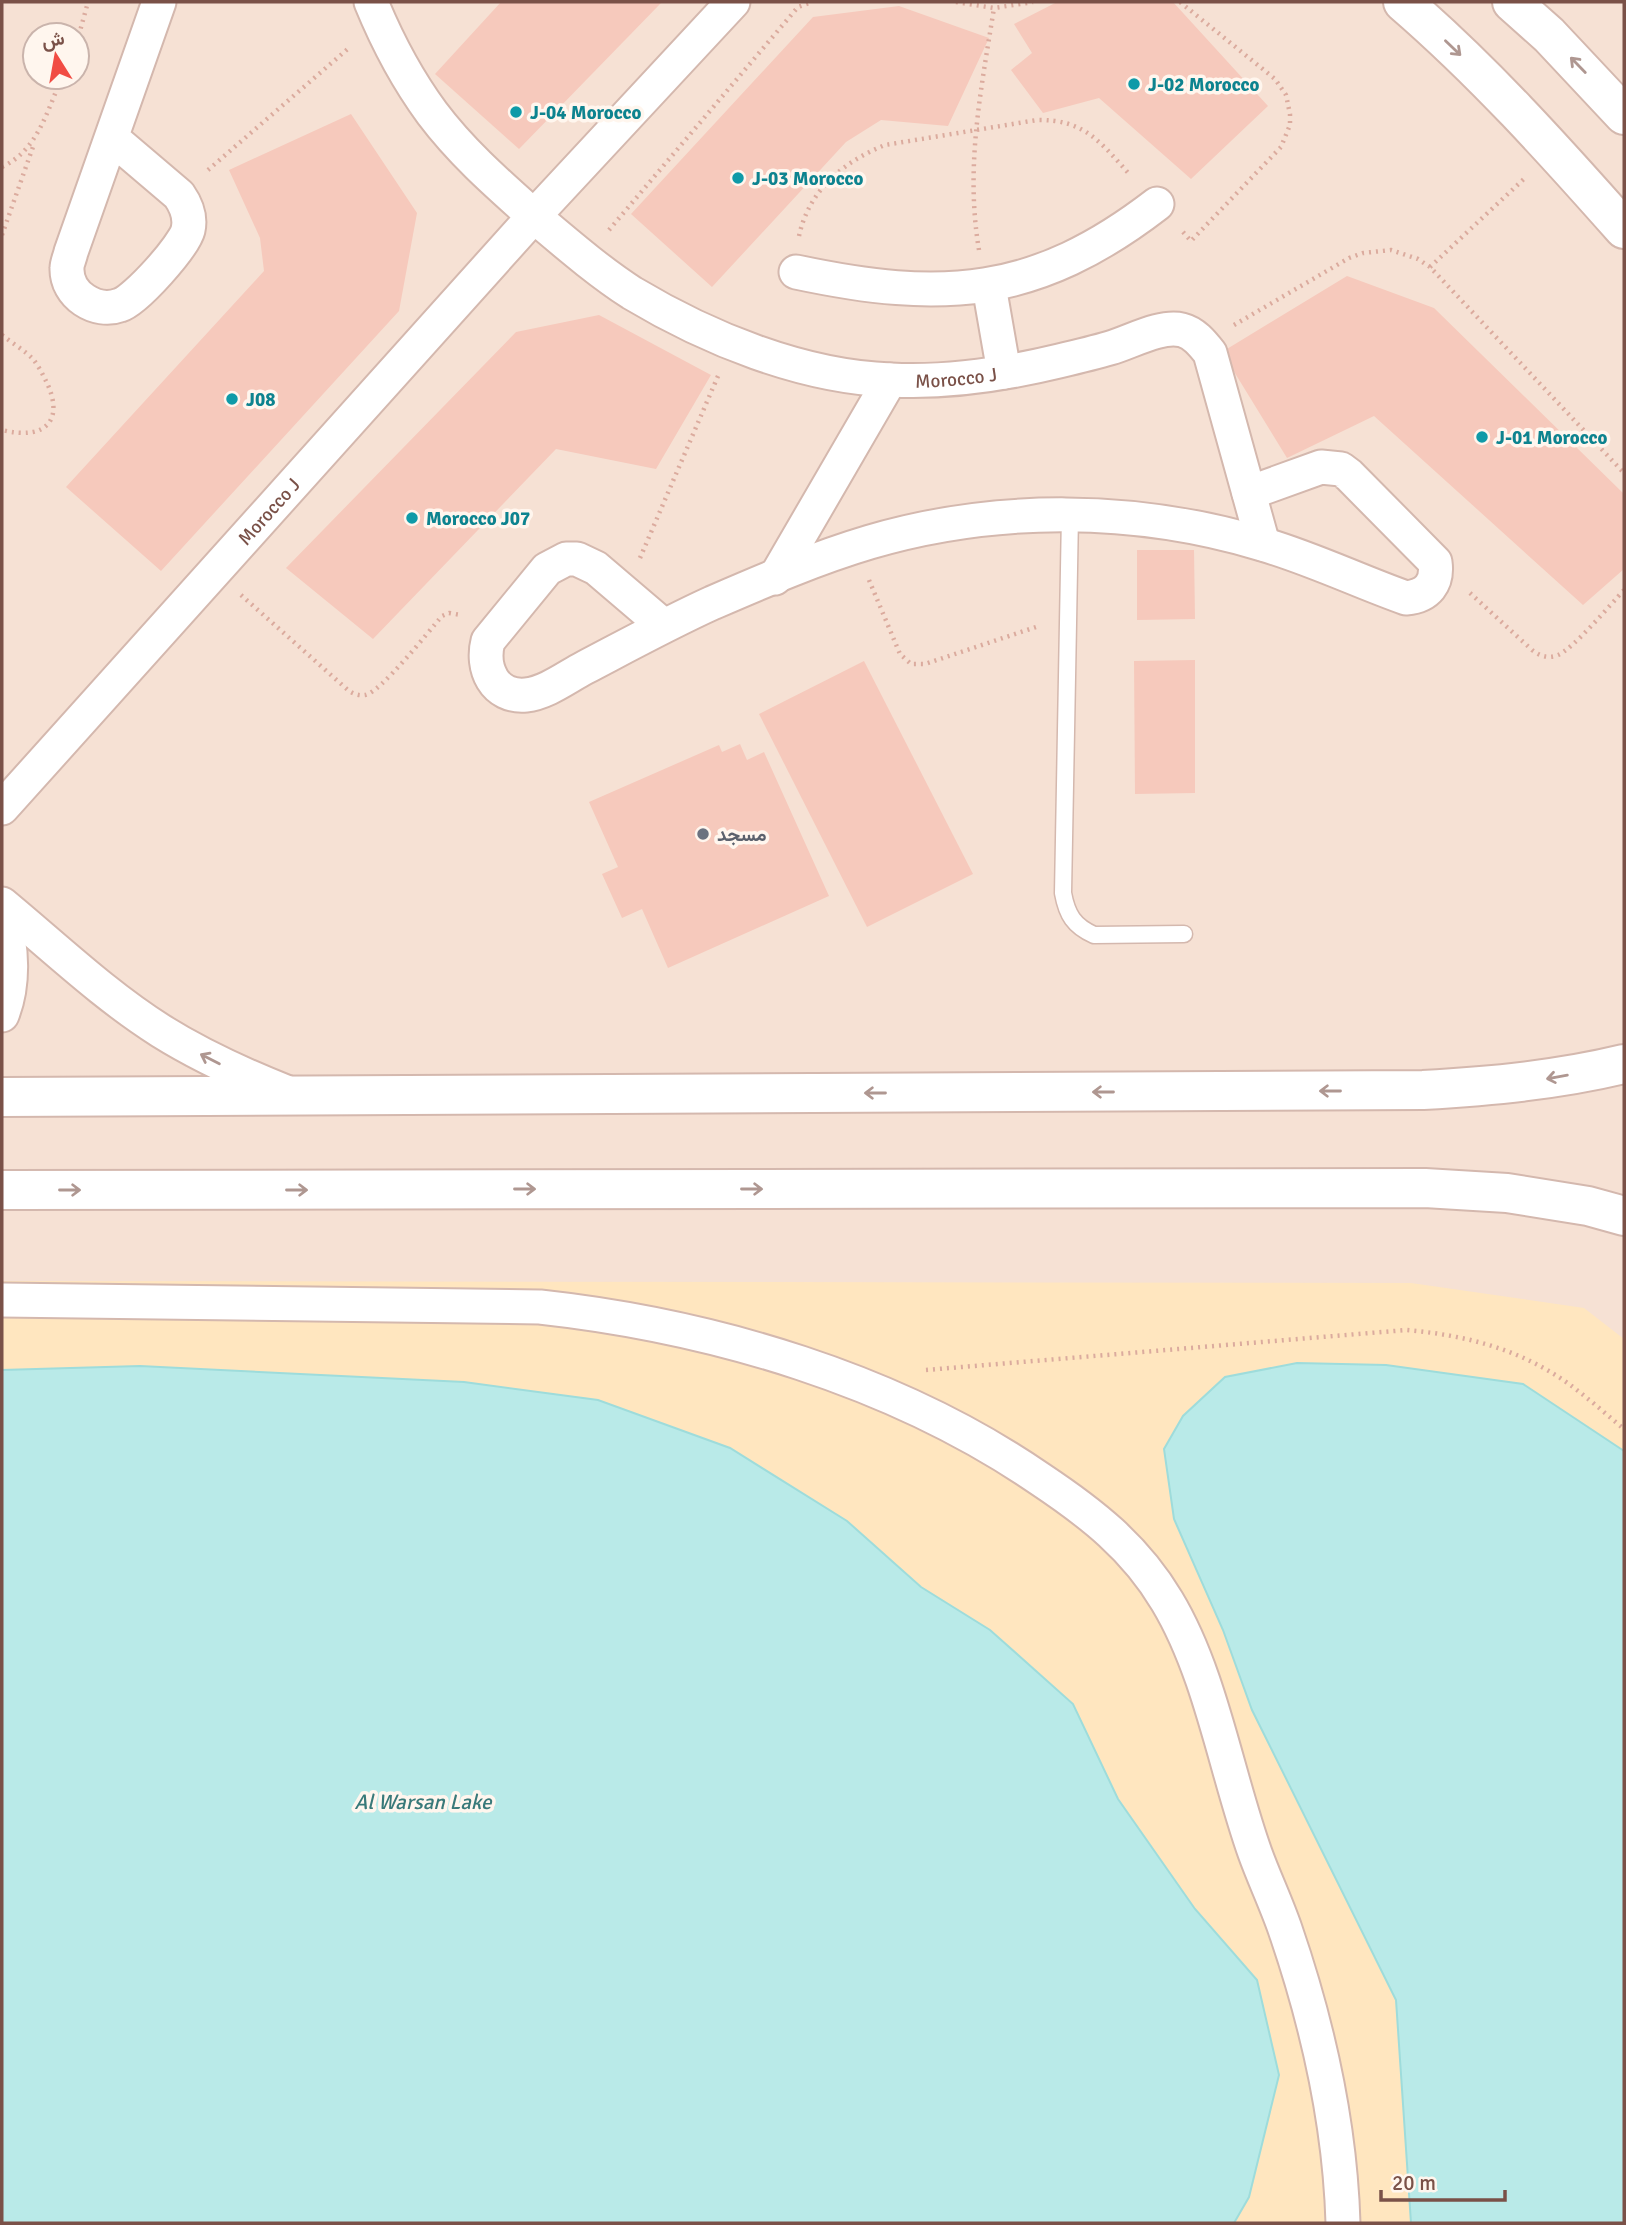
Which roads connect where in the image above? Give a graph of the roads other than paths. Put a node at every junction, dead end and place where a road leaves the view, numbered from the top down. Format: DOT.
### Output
graph roads {
  1 [pos="733,2"];
  2 [pos="1404,2"];
  3 [pos="1512,2"];
  4 [pos="163,6"];
  5 [pos="375,12"];
  6 [pos="1624,115"];
  7 [pos="112,138"];
  8 [pos="1157,204"];
  9 [pos="534,216"];
  10 [pos="1624,229"];
  11 [pos="796,272"];
  12 [pos="989,286"];
  13 [pos="1004,372"];
  14 [pos="890,380"];
  15 [pos="1249,493"];
  16 [pos="1070,515"];
  17 [pos="1263,544"];
  18 [pos="775,578"];
  19 [pos="664,626"];
  20 [pos="2,808"];
  21 [pos="2,904"];
  22 [pos="2,916"];
  23 [pos="1184,934"];
  24 [pos="2,1015"];
  25 [pos="1624,1064"];
  26 [pos="295,1095"];
  27 [pos="2,1097"];
  28 [pos="2,1190"];
  29 [pos="1624,1216"];
  30 [pos="2,1300"];
  31 [pos="1343,2223"];
  1 -- 9 [label="street, Morocco J"];
  2 -- 10 [label="street, one-way"];
  6 -- 3 [label="street, one-way"];
  4 -- 7 [label="street"];
  5 -- 9 [label="street, Morocco J"];
  7 -- 7 [label="street"];
  8 -- 12 [label="street"];
  9 -- 14 [label="street, Morocco J"];
  9 -- 20 [label="street, Morocco J"];
  11 -- 12 [label="street"];
  12 -- 13 [label="street"];
  13 -- 14 [label="street, Morocco J"];
  13 -- 15 [label="street, Morocco J"];
  14 -- 18 [label="street"];
  15 -- 17 [label="street"];
  15 -- 17 [label="street"];
  16 -- 17 [label="street"];
  16 -- 18 [label="street"];
  16 -- 23 [label="lane"];
  18 -- 19 [label="street"];
  19 -- 19 [label="street"];
  26 -- 21 [label="street, one-way"];
  22 -- 24 [label="street"];
  25 -- 26 [label="street, one-way"];
  26 -- 27 [label="street"];
  28 -- 29 [label="street, one-way"];
  30 -- 31 [label="street"];
}
